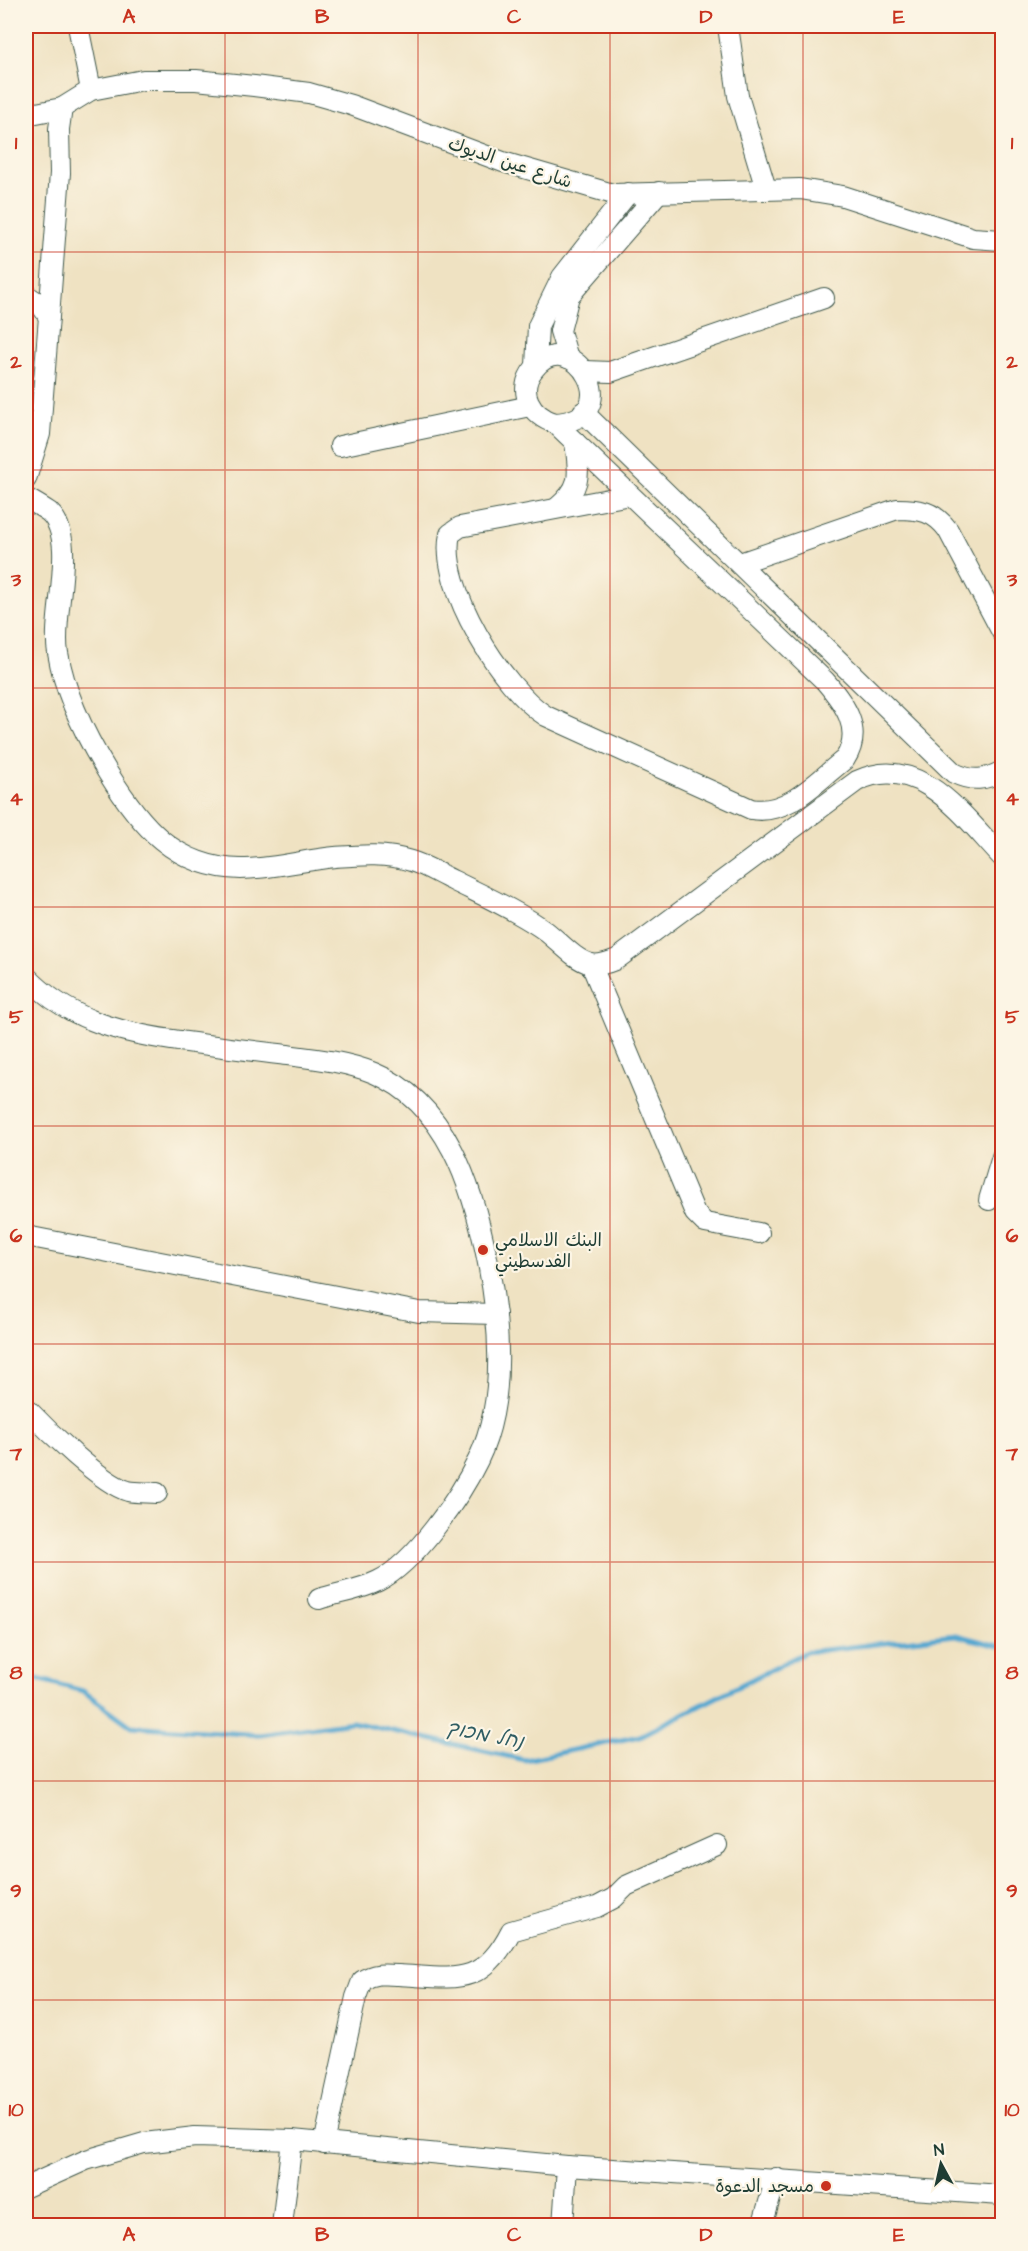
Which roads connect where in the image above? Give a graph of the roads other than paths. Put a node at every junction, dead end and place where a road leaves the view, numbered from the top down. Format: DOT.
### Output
graph roads {
  1 [pos="78,26"];
  2 [pos="728,26"];
  3 [pos="90,90"];
  4 [pos="62,108"];
  5 [pos="26,115"];
  6 [pos="766,189"];
  7 [pos="659,192"];
  8 [pos="628,193"];
  9 [pos="1002,240"];
  10 [pos="53,278"];
  11 [pos="26,287"];
  12 [pos="26,295"];
  13 [pos="824,298"];
  14 [pos="49,317"];
  15 [pos="568,358"];
  16 [pos="536,366"];
  17 [pos="586,371"];
  18 [pos="530,405"];
  19 [pos="584,412"];
  20 [pos="555,423"];
  21 [pos="575,442"];
  22 [pos="340,446"];
  23 [pos="26,480"];
  24 [pos="630,495"];
  25 [pos="26,498"];
  26 [pos="557,508"];
  27 [pos="740,563"];
  28 [pos="1002,632"];
  29 [pos="1002,771"];
  30 [pos="1002,857"];
  31 [pos="591,964"];
  32 [pos="26,976"];
  33 [pos="1002,1157"];
  34 [pos="988,1200"];
  35 [pos="759,1233"];
  36 [pos="26,1236"];
  37 [pos="496,1314"];
  38 [pos="26,1408"];
  39 [pos="157,1493"];
  40 [pos="319,1599"];
  41 [pos="717,1845"];
  42 [pos="292,2140"];
  43 [pos="324,2144"];
  44 [pos="567,2166"];
  45 [pos="776,2178"];
  46 [pos="26,2184"];
  47 [pos="1002,2195"];
  48 [pos="282,2226"];
  49 [pos="563,2226"];
  50 [pos="762,2226"];
  1 -- 3 [label="street"];
  2 -- 6 [label="street"];
  3 -- 4 [label="street, شارع عين الديوك"];
  3 -- 8 [label="street, شارع عين الديوك"];
  4 -- 5 [label="street, شارع عين الديوك"];
  4 -- 10 [label="street"];
  6 -- 7 [label="street, شارع عين الديوك"];
  6 -- 9 [label="street, شارع عين الديوك"];
  7 -- 8 [label="street, شارع عين الديوك"];
  7 -- 15 [label="street"];
  8 -- 16 [label="street"];
  10 -- 11 [label="street"];
  10 -- 14 [label="street"];
  12 -- 14 [label="street"];
  13 -- 17 [label="street"];
  14 -- 23 [label="street"];
  15 -- 16 [label="street"];
  15 -- 17 [label="street"];
  16 -- 18 [label="street"];
  17 -- 19 [label="street"];
  18 -- 20 [label="street"];
  18 -- 22 [label="street"];
  19 -- 20 [label="street"];
  19 -- 27 [label="street"];
  20 -- 21 [label="street"];
  21 -- 24 [label="street"];
  21 -- 26 [label="street"];
  24 -- 26 [label="street"];
  24 -- 26 [label="street"];
  25 -- 31 [label="street"];
  27 -- 28 [label="street"];
  27 -- 29 [label="street"];
  30 -- 31 [label="street"];
  31 -- 35 [label="street"];
  32 -- 37 [label="street"];
  33 -- 34 [label="street"];
  36 -- 37 [label="street"];
  37 -- 40 [label="street"];
  38 -- 39 [label="street"];
  41 -- 43 [label="street"];
  42 -- 43 [label="street"];
  42 -- 46 [label="street"];
  42 -- 48 [label="street"];
  43 -- 44 [label="street"];
  44 -- 45 [label="street"];
  44 -- 49 [label="street"];
  45 -- 47 [label="street"];
  45 -- 50 [label="street"];
}
